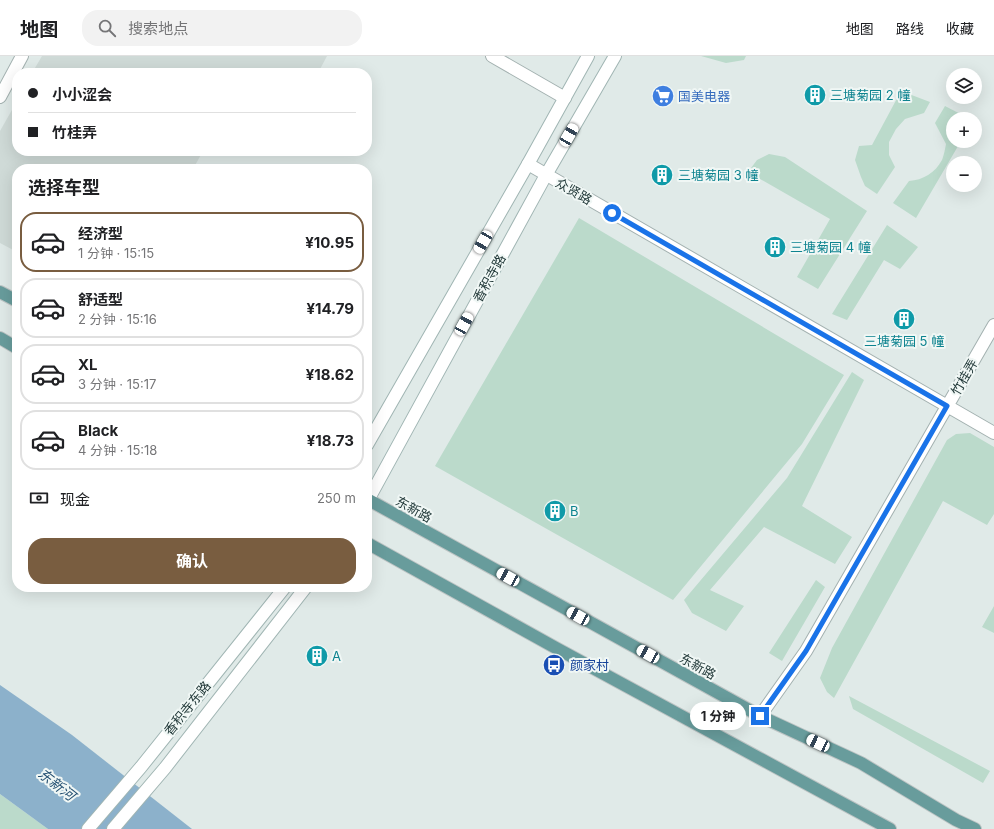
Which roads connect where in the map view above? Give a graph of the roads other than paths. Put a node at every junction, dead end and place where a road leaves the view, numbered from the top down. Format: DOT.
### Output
graph roads {
  1 [pos="22,56"];
  2 [pos="492,56"];
  3 [pos="588,56"];
  4 [pos="615,56"];
  5 [pos="16,68"];
  6 [pos="12,75"];
  7 [pos="0,97"];
  8 [pos="565,98"];
  9 [pos="528,164"];
  10 [pos="546,175"];
  11 [pos="0,292"];
  12 [pos="12,298"];
  13 [pos="994,325"];
  14 [pos="0,338"];
  15 [pos="12,345"];
  16 [pos="947,406"];
  17 [pos="994,433"];
  18 [pos="372,436"];
  19 [pos="372,491"];
  20 [pos="372,503"];
  21 [pos="372,546"];
  22 [pos="281,592"];
  23 [pos="302,592"];
  24 [pos="760,716"];
  25 [pos="88,829"];
  26 [pos="113,829"];
  27 [pos="890,829"];
  28 [pos="975,829"];
  1 -- 5 [label="main road"];
  2 -- 8 [label="main road"];
  3 -- 8 [label="main road, 香积寺路"];
  4 -- 10 [label="main road, 香积寺路"];
  6 -- 7 [label="main road"];
  8 -- 9 [label="main road, 香积寺路"];
  9 -- 10 [label="main road, 众贤路"];
  9 -- 18 [label="main road, 香积寺路"];
  10 -- 16 [label="main road, 众贤路"];
  10 -- 19 [label="main road, 香积寺路"];
  11 -- 12 [label="main road"];
  13 -- 16 [label="main road, 竹桂弄"];
  14 -- 15 [label="main road"];
  16 -- 17 [label="main road, 众贤路"];
  16 -- 24 [label="main road, 竹桂弄"];
  20 -- 24 [label="main road, 东新路"];
  21 -- 27 [label="main road"];
  22 -- 25 [label="main road, 香积寺东路"];
  23 -- 26 [label="main road, 香积寺东路"];
  24 -- 28 [label="main road, 东新路"];
}
